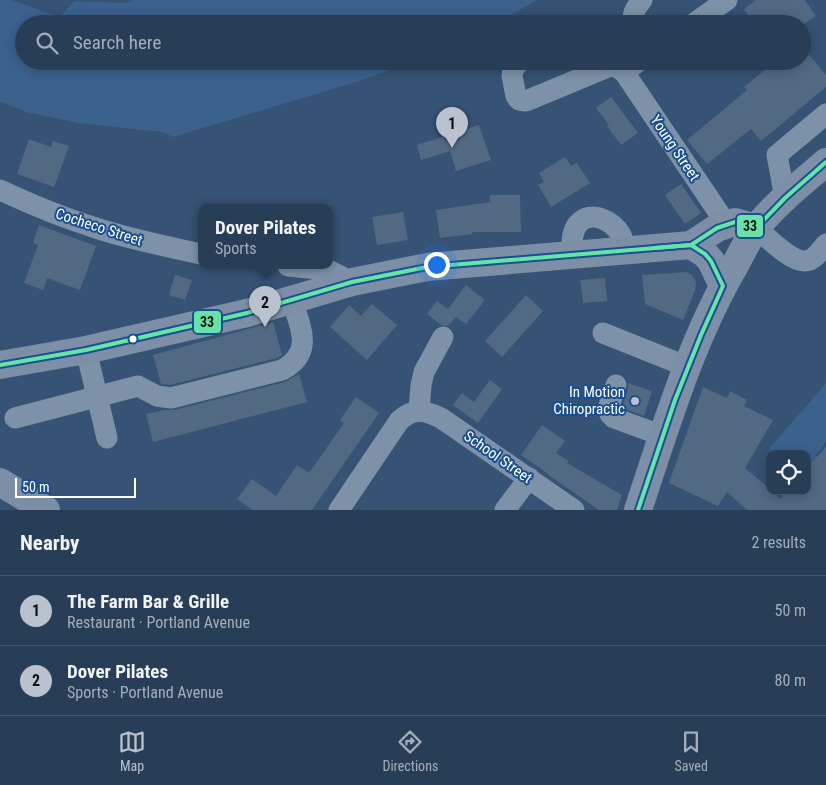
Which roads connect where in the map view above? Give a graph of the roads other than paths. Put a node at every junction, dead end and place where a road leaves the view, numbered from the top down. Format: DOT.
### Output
graph roads {
  1 [pos="642,0"];
  2 [pos="728,0"];
  3 [pos="633,15"];
  4 [pos="706,15"];
  5 [pos="513,70"];
  6 [pos="601,70"];
  7 [pos="624,70"];
  8 [pos="826,114"];
  9 [pos="826,162"];
  10 [pos="0,190"];
  11 [pos="785,198"];
  12 [pos="727,225"];
  13 [pos="756,228"];
  14 [pos="826,244"];
  15 [pos="692,245"];
  16 [pos="626,250"];
  17 [pos="198,253"];
  18 [pos="571,255"];
  19 [pos="318,269"];
  20 [pos="352,282"];
  21 [pos="723,286"];
  22 [pos="292,301"];
  23 [pos="603,332"];
  24 [pos="443,337"];
  25 [pos="86,350"];
  26 [pos="0,365"];
  27 [pos="688,367"];
  28 [pos="616,385"];
  29 [pos="98,397"];
  30 [pos="420,411"];
  31 [pos="15,418"];
  32 [pos="663,436"];
  33 [pos="107,438"];
  34 [pos="529,478"];
  35 [pos="0,482"];
  36 [pos="46,510"];
  37 [pos="339,510"];
  38 [pos="506,510"];
  39 [pos="574,510"];
  40 [pos="638,510"];
  1 -- 3 [label="street"];
  2 -- 4 [label="street"];
  5 -- 6 [label="street"];
  7 -- 12 [label="street, Young Street"];
  8 -- 11 [label="street"];
  9 -- 11 [label="main road"];
  10 -- 17 [label="street, Cocheco Street"];
  11 -- 13 [label="main road"];
  12 -- 13 [label="main road"];
  12 -- 15 [label="main road"];
  13 -- 14 [label="street"];
  13 -- 21 [label="main road"];
  15 -- 16 [label="main road"];
  15 -- 21 [label="main road"];
  16 -- 18 [label="main road"];
  16 -- 18 [label="street"];
  18 -- 20 [label="main road"];
  19 -- 20 [label="street"];
  20 -- 22 [label="main road"];
  21 -- 27 [label="main road"];
  22 -- 25 [label="main road"];
  22 -- 29 [label="street"];
  23 -- 27 [label="street"];
  24 -- 30 [label="street"];
  25 -- 26 [label="main road"];
  25 -- 29 [label="street"];
  27 -- 32 [label="main road"];
  28 -- 32 [label="street"];
  29 -- 31 [label="street"];
  29 -- 33 [label="street"];
  30 -- 34 [label="street, School Street"];
  30 -- 37 [label="street"];
  32 -- 40 [label="main road"];
  34 -- 38 [label="street"];
  34 -- 39 [label="street, School Street"];
  35 -- 36 [label="main road"];
}
